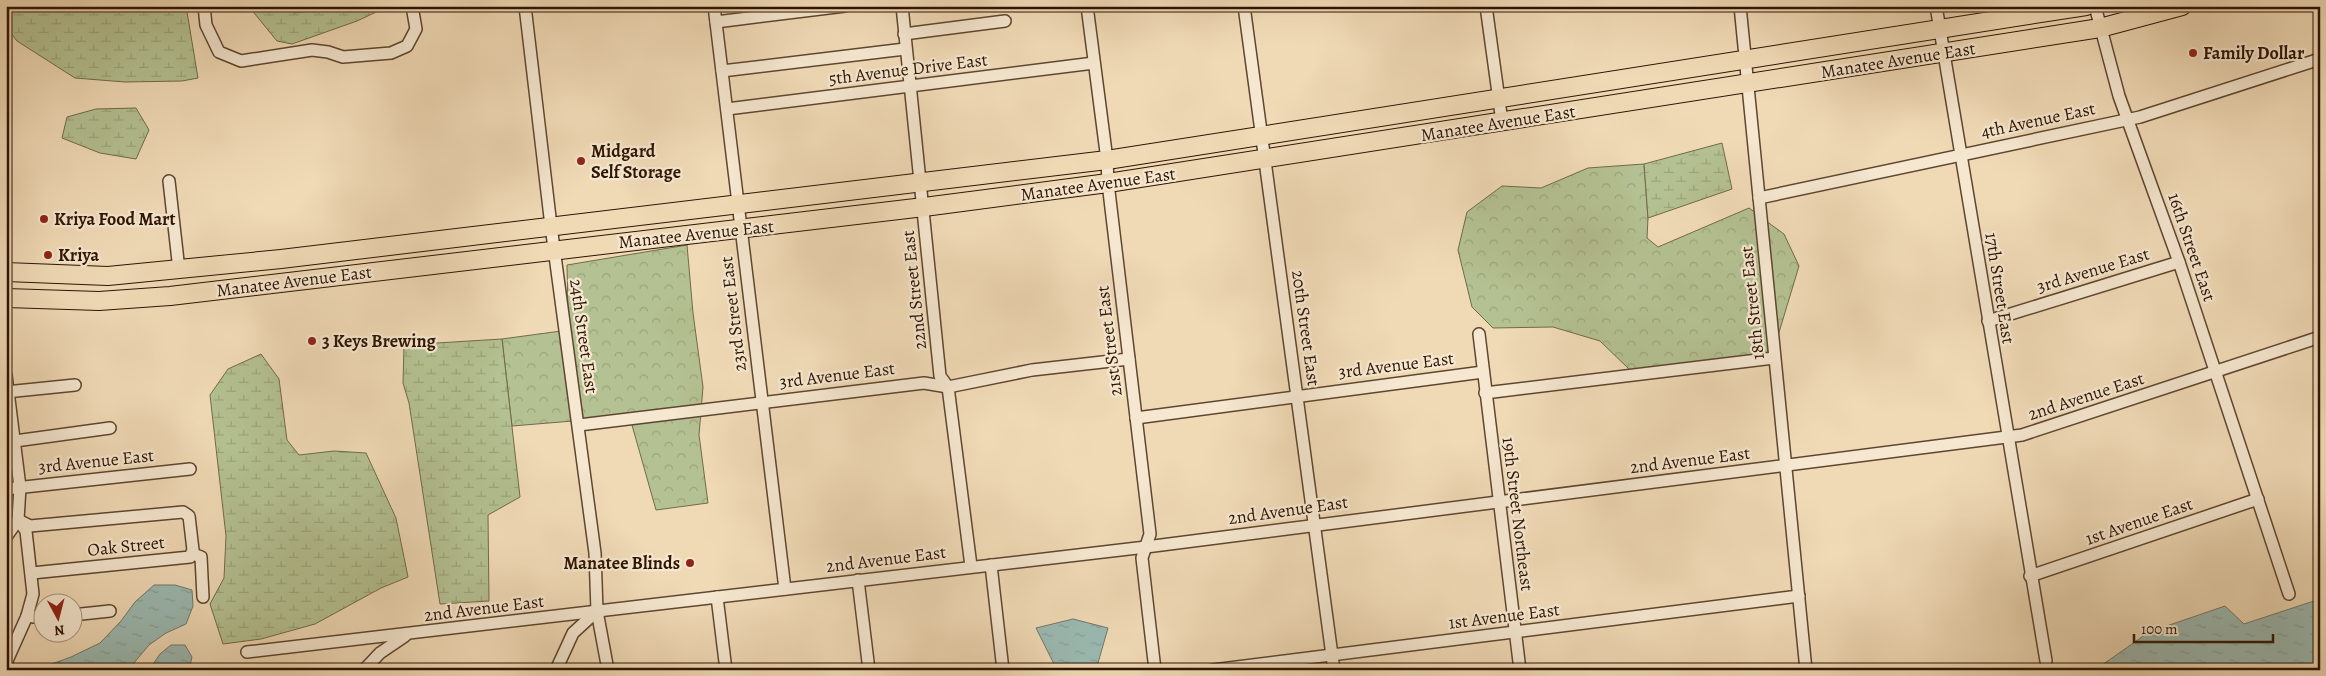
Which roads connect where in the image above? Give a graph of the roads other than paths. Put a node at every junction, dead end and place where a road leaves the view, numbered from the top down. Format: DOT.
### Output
graph roads {
  1 [pos="204,6"];
  2 [pos="412,6"];
  3 [pos="525,6"];
  4 [pos="714,6"];
  5 [pos="840,6"];
  6 [pos="902,6"];
  7 [pos="1087,6"];
  8 [pos="1244,6"];
  9 [pos="1486,6"];
  10 [pos="1740,6"];
  11 [pos="1936,6"];
  12 [pos="2086,6"];
  13 [pos="2095,6"];
  14 [pos="2182,6"];
  15 [pos="801,9"];
  16 [pos="1005,21"];
  17 [pos="716,22"];
  18 [pos="2100,28"];
  19 [pos="1940,29"];
  20 [pos="904,34"];
  21 [pos="905,49"];
  22 [pos="1944,53"];
  23 [pos="2320,58"];
  24 [pos="1746,61"];
  25 [pos="1094,63"];
  26 [pos="722,71"];
  27 [pos="1747,84"];
  28 [pos="910,87"];
  29 [pos="1498,99"];
  30 [pos="727,109"];
  31 [pos="2128,119"];
  32 [pos="1502,122"];
  33 [pos="1262,137"];
  34 [pos="1961,154"];
  35 [pos="1107,160"];
  36 [pos="1265,160"];
  37 [pos="168,181"];
  38 [pos="921,182"];
  39 [pos="1108,183"];
  40 [pos="1759,198"];
  41 [pos="738,205"];
  42 [pos="924,207"];
  43 [pos="551,226"];
  44 [pos="741,229"];
  45 [pos="554,250"];
  46 [pos="2179,262"];
  47 [pos="178,270"];
  48 [pos="6,272"];
  49 [pos="6,298"];
  50 [pos="1988,321"];
  51 [pos="1479,334"];
  52 [pos="2320,337"];
  53 [pos="1774,358"];
  54 [pos="1129,359"];
  55 [pos="2216,371"];
  56 [pos="1483,372"];
  57 [pos="6,375"];
  58 [pos="75,384"];
  59 [pos="948,386"];
  60 [pos="7,392"];
  61 [pos="1485,393"];
  62 [pos="1298,396"];
  63 [pos="761,402"];
  64 [pos="1136,418"];
  65 [pos="579,425"];
  66 [pos="110,428"];
  67 [pos="2008,437"];
  68 [pos="15,441"];
  69 [pos="1787,465"];
  70 [pos="190,469"];
  71 [pos="20,487"];
  72 [pos="6,489"];
  73 [pos="2258,499"];
  74 [pos="1499,501"];
  75 [pos="18,520"];
  76 [pos="1315,524"];
  77 [pos="6,537"];
  78 [pos="1146,547"];
  79 [pos="192,554"];
  80 [pos="991,565"];
  81 [pos="970,566"];
  82 [pos="32,573"];
  83 [pos="2030,576"];
  84 [pos="858,580"];
  85 [pos="785,589"];
  86 [pos="2289,594"];
  87 [pos="1799,596"];
  88 [pos="203,597"];
  89 [pos="717,597"];
  90 [pos="110,612"];
  91 [pos="597,612"];
  92 [pos="82,614"];
  93 [pos="27,616"];
  94 [pos="32,617"];
  95 [pos="1515,632"];
  96 [pos="407,635"];
  97 [pos="247,652"];
  98 [pos="1333,655"];
  99 [pos="2046,661"];
  100 [pos="6,663"];
  101 [pos="364,670"];
  102 [pos="556,670"];
  103 [pos="608,670"];
  104 [pos="726,670"];
  105 [pos="869,670"];
  106 [pos="1003,670"];
  107 [pos="1155,670"];
  108 [pos="1213,670"];
  109 [pos="1334,670"];
  110 [pos="1520,670"];
  111 [pos="1806,670"];
  1 -- 2 [label="street"];
  3 -- 43 [label="street, 24th Street East"];
  4 -- 17 [label="street, 23rd Street East"];
  5 -- 15 [label="street"];
  6 -- 20 [label="street, 22nd Street East"];
  7 -- 25 [label="street, 21st Street East"];
  8 -- 33 [label="street, 20th Street East"];
  9 -- 29 [label="street"];
  10 -- 24 [label="street, 18th Street East"];
  11 -- 19 [label="street, 17th Street East"];
  12 -- 19 [label="main road, Manatee Avenue East"];
  13 -- 18 [label="street, 16th Street East"];
  14 -- 18 [label="main road, Manatee Avenue East"];
  15 -- 17 [label="street"];
  16 -- 20 [label="street"];
  17 -- 26 [label="street, 23rd Street East"];
  18 -- 22 [label="main road, Manatee Avenue East"];
  18 -- 31 [label="street, 16th Street East"];
  19 -- 22 [label="street, 17th Street East"];
  19 -- 24 [label="main road, Manatee Avenue East"];
  20 -- 21 [label="street, 22nd Street East"];
  21 -- 26 [label="street"];
  21 -- 28 [label="street, 22nd Street East"];
  22 -- 27 [label="main road, Manatee Avenue East"];
  22 -- 34 [label="street, 17th Street East"];
  23 -- 31 [label="street, 4th Avenue East"];
  24 -- 27 [label="street, 18th Street East"];
  24 -- 29 [label="main road, Manatee Avenue East"];
  25 -- 28 [label="street, 5th Avenue Drive East"];
  25 -- 35 [label="street, 21st Street East"];
  26 -- 30 [label="street, 23rd Street East"];
  27 -- 32 [label="main road, Manatee Avenue East"];
  27 -- 40 [label="street, 18th Street East"];
  28 -- 30 [label="street, 5th Avenue Drive East"];
  28 -- 38 [label="street, 22nd Street East"];
  29 -- 32 [label="street"];
  29 -- 33 [label="main road, Manatee Avenue East"];
  30 -- 41 [label="street, 23rd Street East"];
  31 -- 34 [label="street, 4th Avenue East"];
  31 -- 46 [label="street, 16th Street East"];
  32 -- 36 [label="main road, Manatee Avenue East"];
  33 -- 35 [label="main road, Manatee Avenue East"];
  33 -- 36 [label="street, 20th Street East"];
  34 -- 40 [label="street, 4th Avenue East"];
  34 -- 50 [label="street, 17th Street East"];
  35 -- 38 [label="main road, Manatee Avenue East"];
  35 -- 39 [label="street, 21st Street East"];
  36 -- 39 [label="main road, Manatee Avenue East"];
  36 -- 62 [label="street, 20th Street East"];
  37 -- 47 [label="street"];
  38 -- 41 [label="main road, Manatee Avenue East"];
  38 -- 42 [label="street, 22nd Street East"];
  39 -- 42 [label="main road, Manatee Avenue East"];
  39 -- 54 [label="street, 21st Street East"];
  40 -- 53 [label="street, 18th Street East"];
  41 -- 43 [label="main road, Manatee Avenue East"];
  41 -- 44 [label="street, 23rd Street East"];
  42 -- 44 [label="main road, Manatee Avenue East"];
  42 -- 59 [label="street, 22nd Street East"];
  43 -- 45 [label="street, 24th Street East"];
  43 -- 47 [label="main road, Manatee Avenue East"];
  44 -- 45 [label="main road, Manatee Avenue East"];
  44 -- 63 [label="street, 23rd Street East"];
  45 -- 49 [label="main road, Manatee Avenue East"];
  45 -- 65 [label="street, 24th Street East"];
  46 -- 50 [label="street, 3rd Avenue East"];
  46 -- 55 [label="street, 16th Street East"];
  47 -- 48 [label="main road, Manatee Avenue East"];
  50 -- 67 [label="street, 17th Street East"];
  51 -- 56 [label="street, 19th Street Northeast"];
  52 -- 55 [label="street, 2nd Avenue East"];
  53 -- 61 [label="street"];
  53 -- 69 [label="street, 18th Street East"];
  54 -- 59 [label="street, 3rd Avenue East"];
  54 -- 64 [label="street, 21st Street East"];
  55 -- 67 [label="street, 2nd Avenue East"];
  55 -- 73 [label="street, 16th Street East"];
  56 -- 61 [label="street, 19th Street Northeast"];
  56 -- 62 [label="street, 3rd Avenue East"];
  57 -- 60 [label="street"];
  58 -- 60 [label="street"];
  59 -- 63 [label="street, 3rd Avenue East"];
  59 -- 81 [label="street, 22nd Street East"];
  60 -- 68 [label="street"];
  61 -- 74 [label="street, 19th Street Northeast"];
  62 -- 64 [label="street, 3rd Avenue East"];
  62 -- 76 [label="street, 20th Street East"];
  63 -- 65 [label="street, 3rd Avenue East"];
  63 -- 85 [label="street, 23rd Street East"];
  64 -- 78 [label="street, 21st Street East"];
  65 -- 91 [label="street, 24th Street East"];
  66 -- 68 [label="street"];
  67 -- 69 [label="street, 2nd Avenue East"];
  67 -- 83 [label="street, 17th Street East"];
  68 -- 71 [label="street"];
  69 -- 74 [label="street, 2nd Avenue East"];
  69 -- 87 [label="street, 18th Street East"];
  70 -- 71 [label="street, 3rd Avenue East"];
  71 -- 72 [label="street, 3rd Avenue East"];
  71 -- 75 [label="street"];
  73 -- 83 [label="street, 1st Avenue East"];
  73 -- 86 [label="street, 16th Street East"];
  74 -- 76 [label="street, 2nd Avenue East"];
  74 -- 95 [label="street, 19th Street Northeast"];
  75 -- 77 [label="street"];
  75 -- 79 [label="street"];
  75 -- 82 [label="street"];
  76 -- 78 [label="street, 2nd Avenue East"];
  76 -- 98 [label="street, 20th Street East"];
  78 -- 80 [label="street, 2nd Avenue East"];
  78 -- 107 [label="street, 21st Street East"];
  79 -- 82 [label="street, Oak Street"];
  79 -- 88 [label="street"];
  80 -- 81 [label="street, 2nd Avenue East"];
  80 -- 106 [label="street"];
  81 -- 84 [label="street, 2nd Avenue East"];
  82 -- 93 [label="street"];
  83 -- 99 [label="street, 17th Street East"];
  84 -- 85 [label="street, 2nd Avenue East"];
  84 -- 105 [label="street"];
  85 -- 89 [label="street, 2nd Avenue East"];
  87 -- 95 [label="street, 1st Avenue East"];
  87 -- 111 [label="street, 18th Street East"];
  89 -- 91 [label="street, 2nd Avenue East"];
  89 -- 104 [label="street"];
  90 -- 92 [label="street"];
  91 -- 96 [label="street, 2nd Avenue East"];
  91 -- 102 [label="street"];
  91 -- 103 [label="street, 24th Street East"];
  93 -- 94 [label="street"];
  93 -- 100 [label="street"];
  95 -- 98 [label="street, 1st Avenue East"];
  95 -- 110 [label="street, 19th Street Northeast"];
  96 -- 97 [label="street, 2nd Avenue East"];
  96 -- 101 [label="street"];
  98 -- 108 [label="street, 1st Avenue East"];
  98 -- 109 [label="street, 20th Street East"];
}
